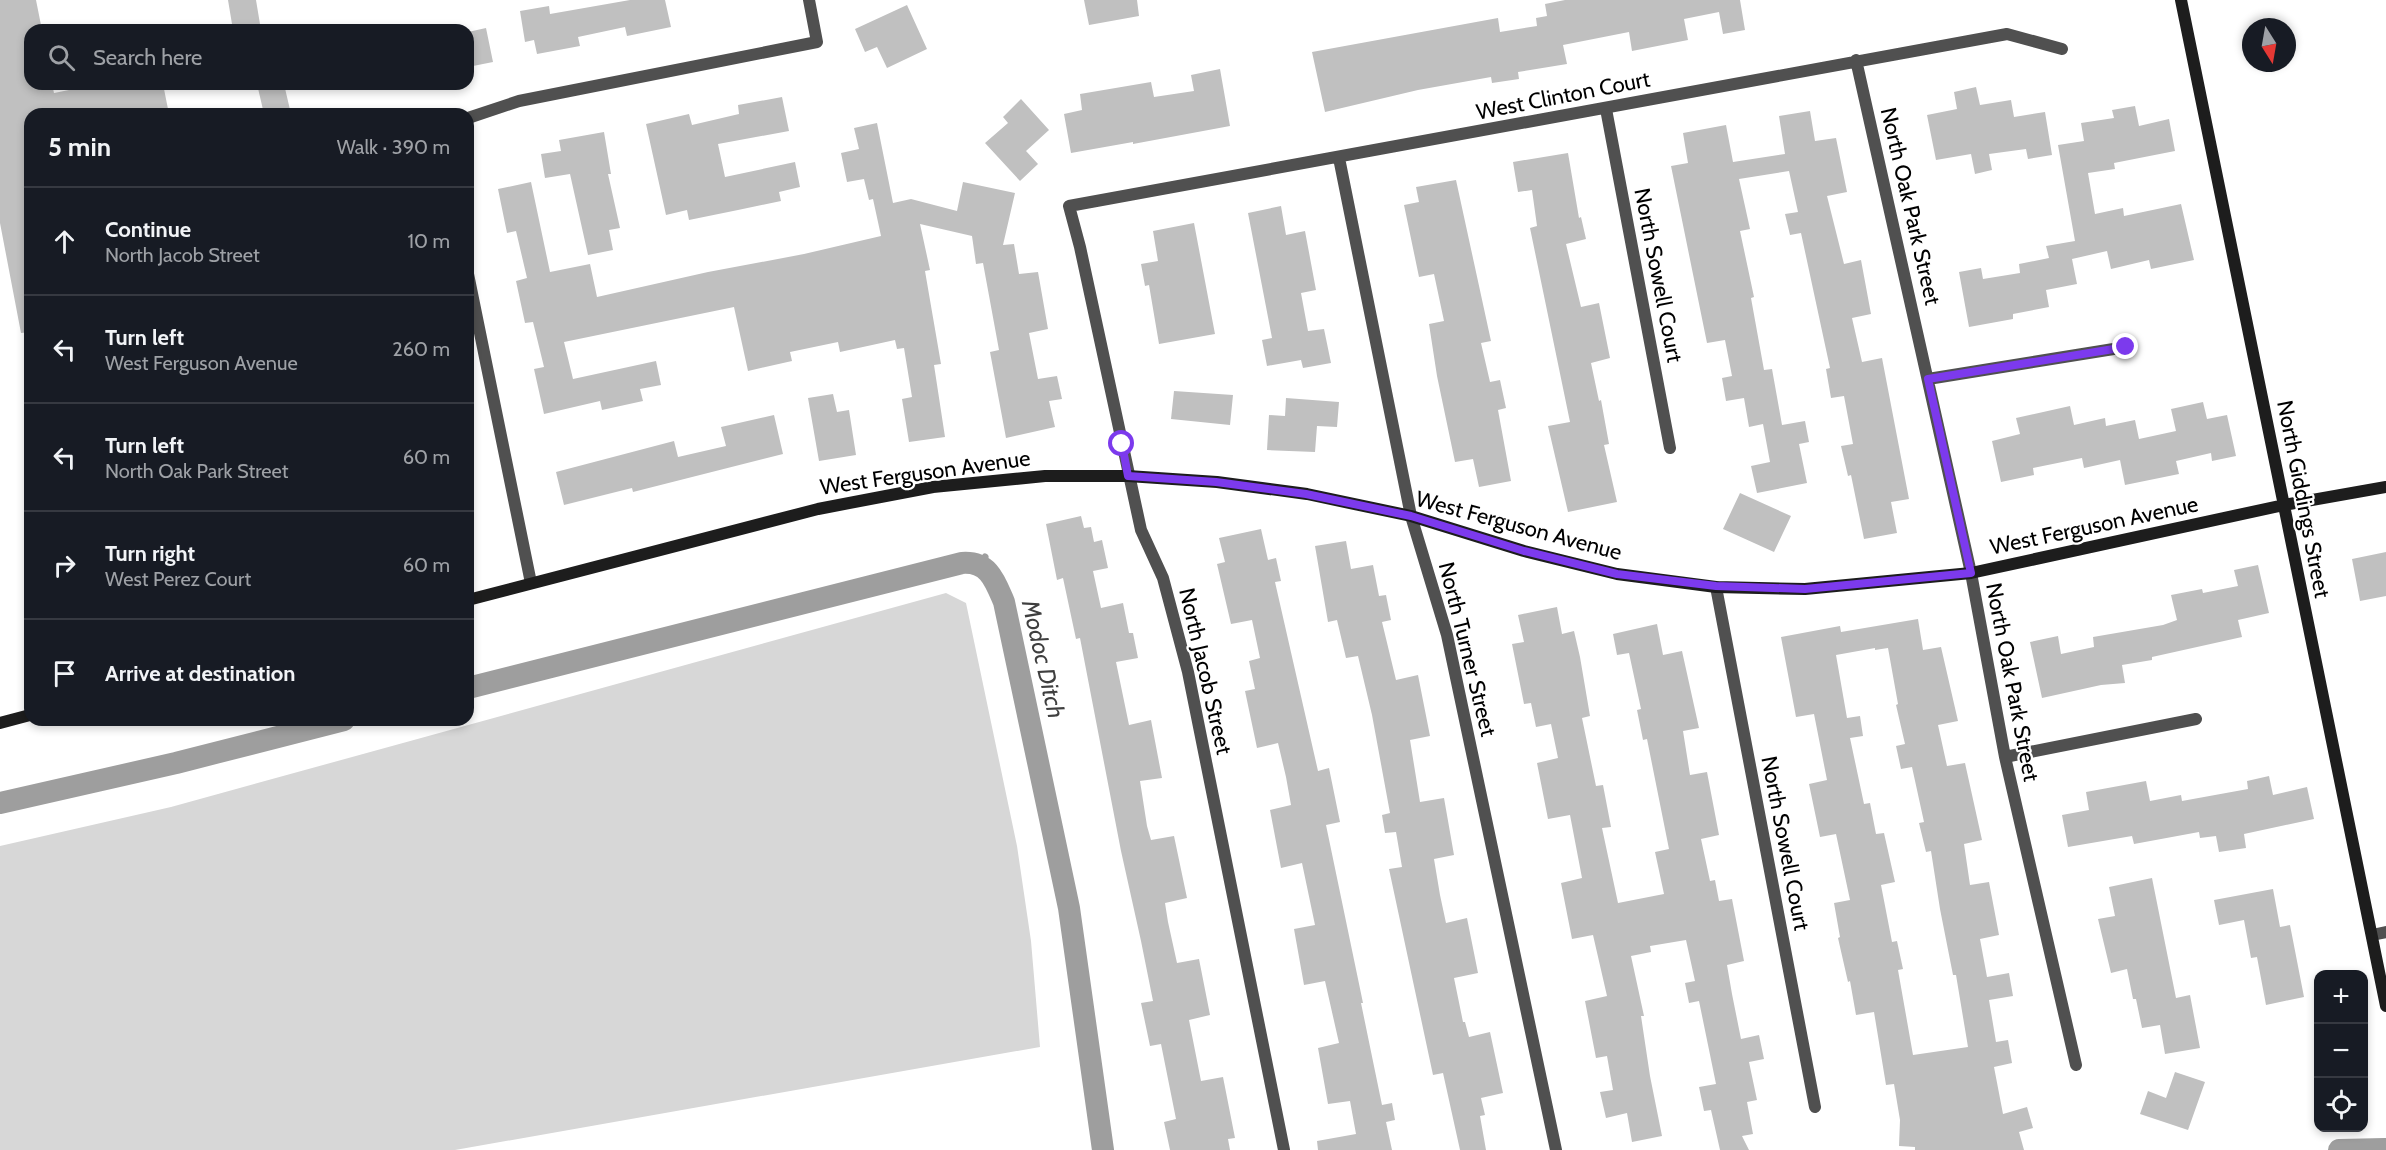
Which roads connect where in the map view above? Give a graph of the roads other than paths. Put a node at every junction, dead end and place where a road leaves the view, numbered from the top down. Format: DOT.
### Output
graph roads {
  1 [pos="808,0"];
  2 [pos="2181,0"];
  3 [pos="2062,49"];
  4 [pos="1856,60"];
  5 [pos="1606,109"];
  6 [pos="474,116"];
  7 [pos="1339,158"];
  8 [pos="1069,206"];
  9 [pos="474,303"];
  10 [pos="2126,347"];
  11 [pos="1928,379"];
  12 [pos="1670,448"];
  13 [pos="1128,476"];
  14 [pos="2386,487"];
  15 [pos="2284,505"];
  16 [pos="1411,516"];
  17 [pos="1971,573"];
  18 [pos="531,583"];
  19 [pos="1716,586"];
  20 [pos="474,598"];
  21 [pos="24,717"];
  22 [pos="2196,719"];
  23 [pos="0,723"];
  24 [pos="2006,758"];
  25 [pos="2386,932"];
  26 [pos="2372,934"];
  27 [pos="2386,1006"];
  28 [pos="2076,1065"];
  29 [pos="1815,1107"];
  30 [pos="1284,1150"];
  31 [pos="1556,1150"];
  1 -- 6 [label="street"];
  2 -- 15 [label="street, North Giddings Street"];
  3 -- 4 [label="street, West Clinton Court"];
  4 -- 5 [label="street, West Clinton Court"];
  4 -- 11 [label="street, North Oak Park Street"];
  5 -- 7 [label="street, West Clinton Court"];
  5 -- 12 [label="street, North Sowell Court"];
  7 -- 8 [label="street, West Clinton Court"];
  7 -- 16 [label="street, North Turner Street"];
  8 -- 13 [label="street, North Jacob Street"];
  9 -- 18 [label="street"];
  10 -- 11 [label="street"];
  11 -- 17 [label="street, North Oak Park Street"];
  13 -- 16 [label="street, West Ferguson Avenue"];
  13 -- 18 [label="street, West Ferguson Avenue"];
  13 -- 30 [label="street, North Jacob Street"];
  14 -- 15 [label="street, West Ferguson Avenue"];
  15 -- 17 [label="street, West Ferguson Avenue"];
  15 -- 26 [label="street, North Giddings Street"];
  16 -- 19 [label="street, West Ferguson Avenue"];
  16 -- 31 [label="street, North Turner Street"];
  17 -- 19 [label="street, West Ferguson Avenue"];
  17 -- 24 [label="street, North Oak Park Street"];
  18 -- 20 [label="street, West Ferguson Avenue"];
  19 -- 29 [label="street, North Sowell Court"];
  21 -- 23 [label="street"];
  22 -- 24 [label="street"];
  24 -- 28 [label="street, North Oak Park Street"];
  25 -- 26 [label="street"];
  26 -- 27 [label="street, North Giddings Street"];
}
